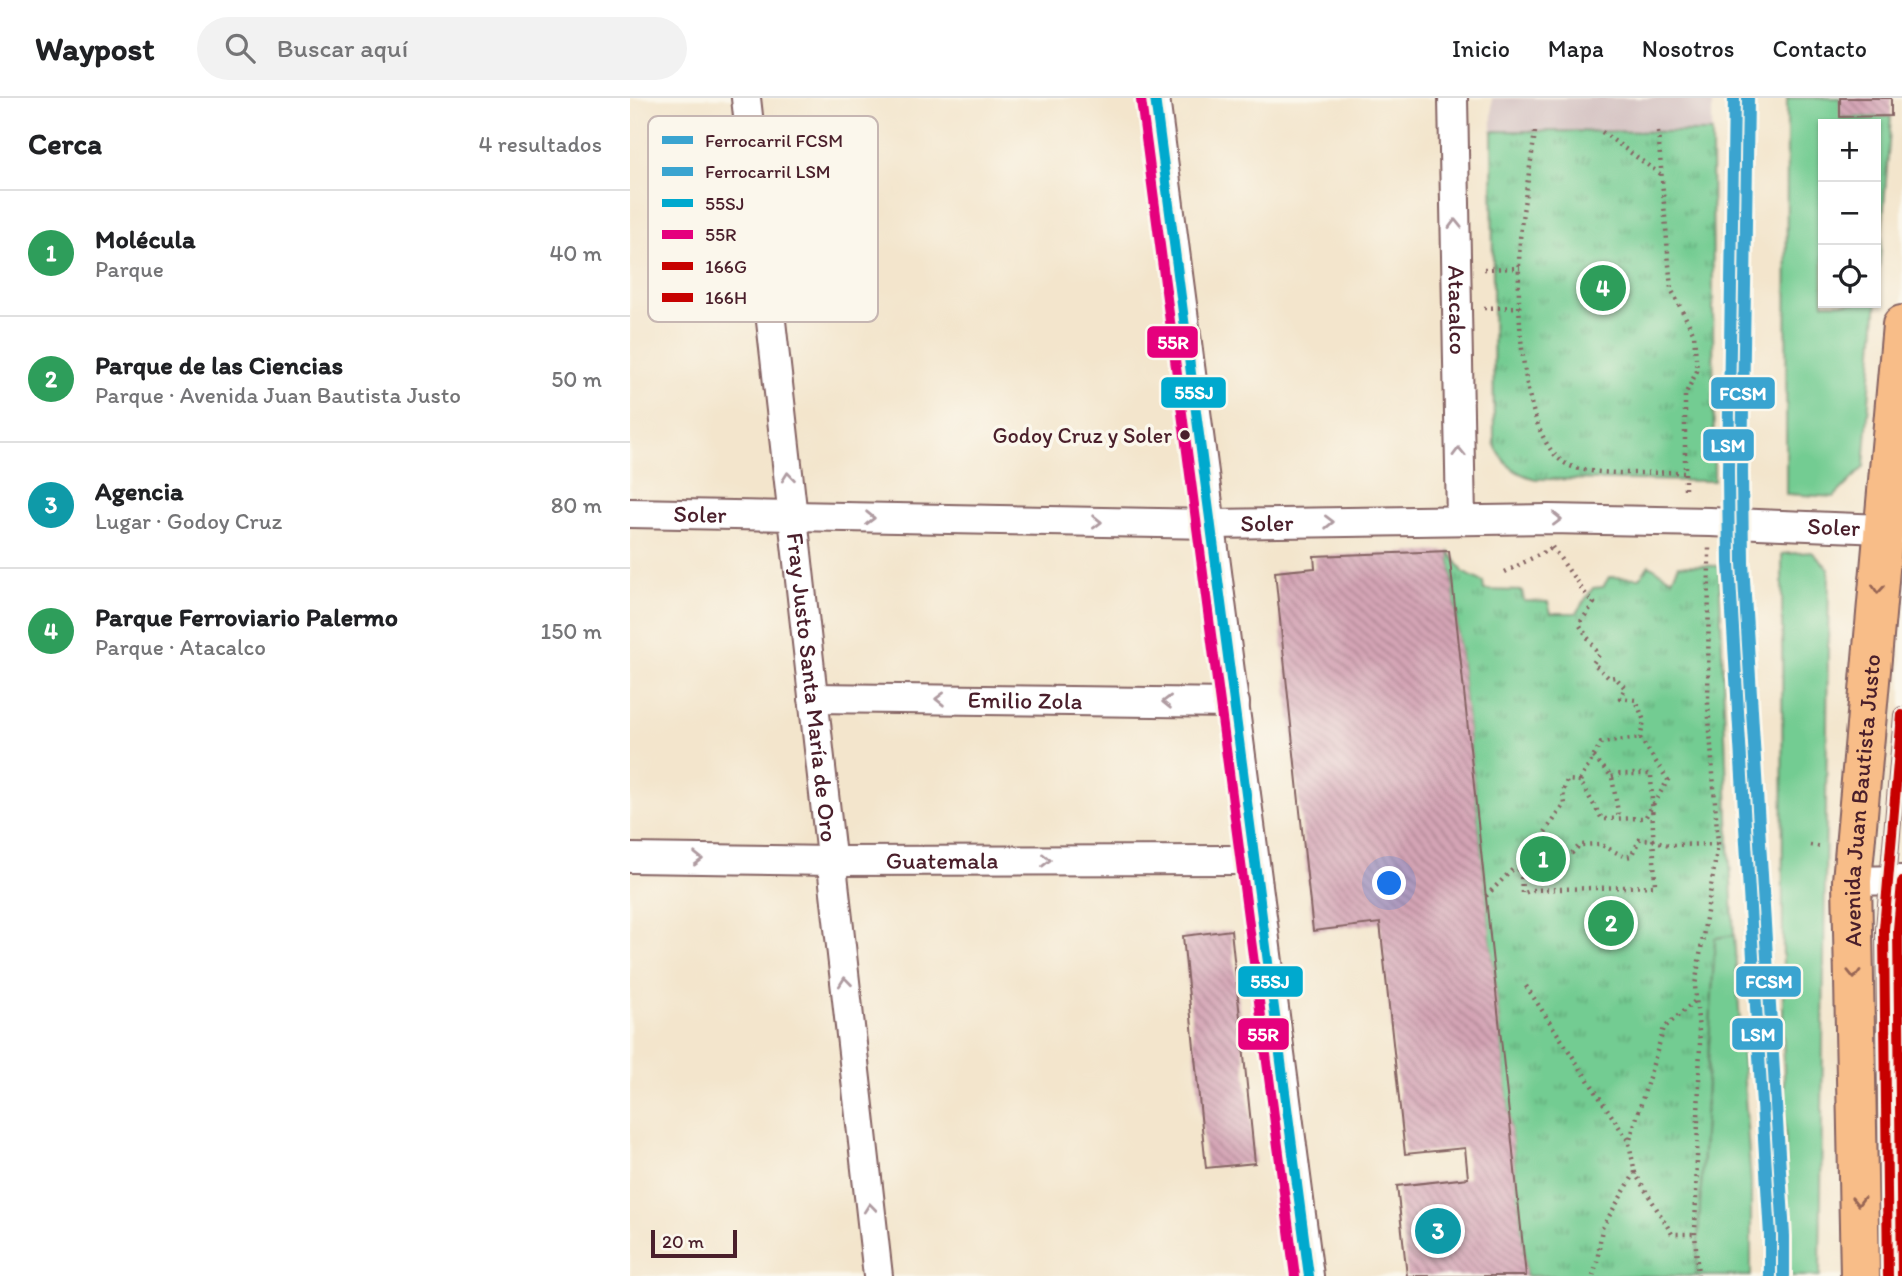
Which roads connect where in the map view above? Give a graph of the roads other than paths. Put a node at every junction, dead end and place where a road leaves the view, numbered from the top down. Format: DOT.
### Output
graph roads {
  1 [pos="746,98"];
  2 [pos="1155,98"];
  3 [pos="1453,98"];
  4 [pos="748,116"];
  5 [pos="771,322"];
  6 [pos="1902,326"];
  7 [pos="630,513"];
  8 [pos="793,516"];
  9 [pos="1461,520"];
  10 [pos="1212,524"];
  11 [pos="1892,530"];
  12 [pos="813,698"];
  13 [pos="1235,703"];
  14 [pos="1902,715"];
  15 [pos="630,858"];
  16 [pos="1254,860"];
  17 [pos="831,861"];
  18 [pos="1880,880"];
  19 [pos="878,1276"];
  20 [pos="1309,1276"];
  21 [pos="1860,1276"];
  22 [pos="1888,1276"];
  4 -- 1 [label="street, Fray Justo Santa María de Oro, one-way"];
  2 -- 10 [label="street"];
  9 -- 3 [label="street, Atacalco, one-way"];
  8 -- 5 [label="street, Fray Justo Santa María de Oro, one-way"];
  6 -- 11 [label="main road, Avenida Juan Bautista Justo"];
  7 -- 8 [label="street, Soler"];
  8 -- 10 [label="street, Soler, one-way"];
  8 -- 12 [label="street, Fray Justo Santa María de Oro"];
  10 -- 9 [label="street, Soler, one-way"];
  9 -- 11 [label="street, Soler, one-way"];
  10 -- 13 [label="street"];
  11 -- 18 [label="main road, Avenida Juan Bautista Justo, one-way"];
  13 -- 12 [label="street, Emilio Zola, one-way"];
  12 -- 17 [label="street, Fray Justo Santa María de Oro"];
  13 -- 16 [label="street"];
  14 -- 18 [label="lane"];
  15 -- 17 [label="street, Guatemala, one-way"];
  17 -- 16 [label="street, Guatemala, one-way"];
  16 -- 20 [label="street"];
  19 -- 17 [label="street, Fray Justo Santa María de Oro, one-way"];
  18 -- 21 [label="main road, Avenida Juan Bautista Justo, one-way"];
  18 -- 22 [label="lane"];
}
